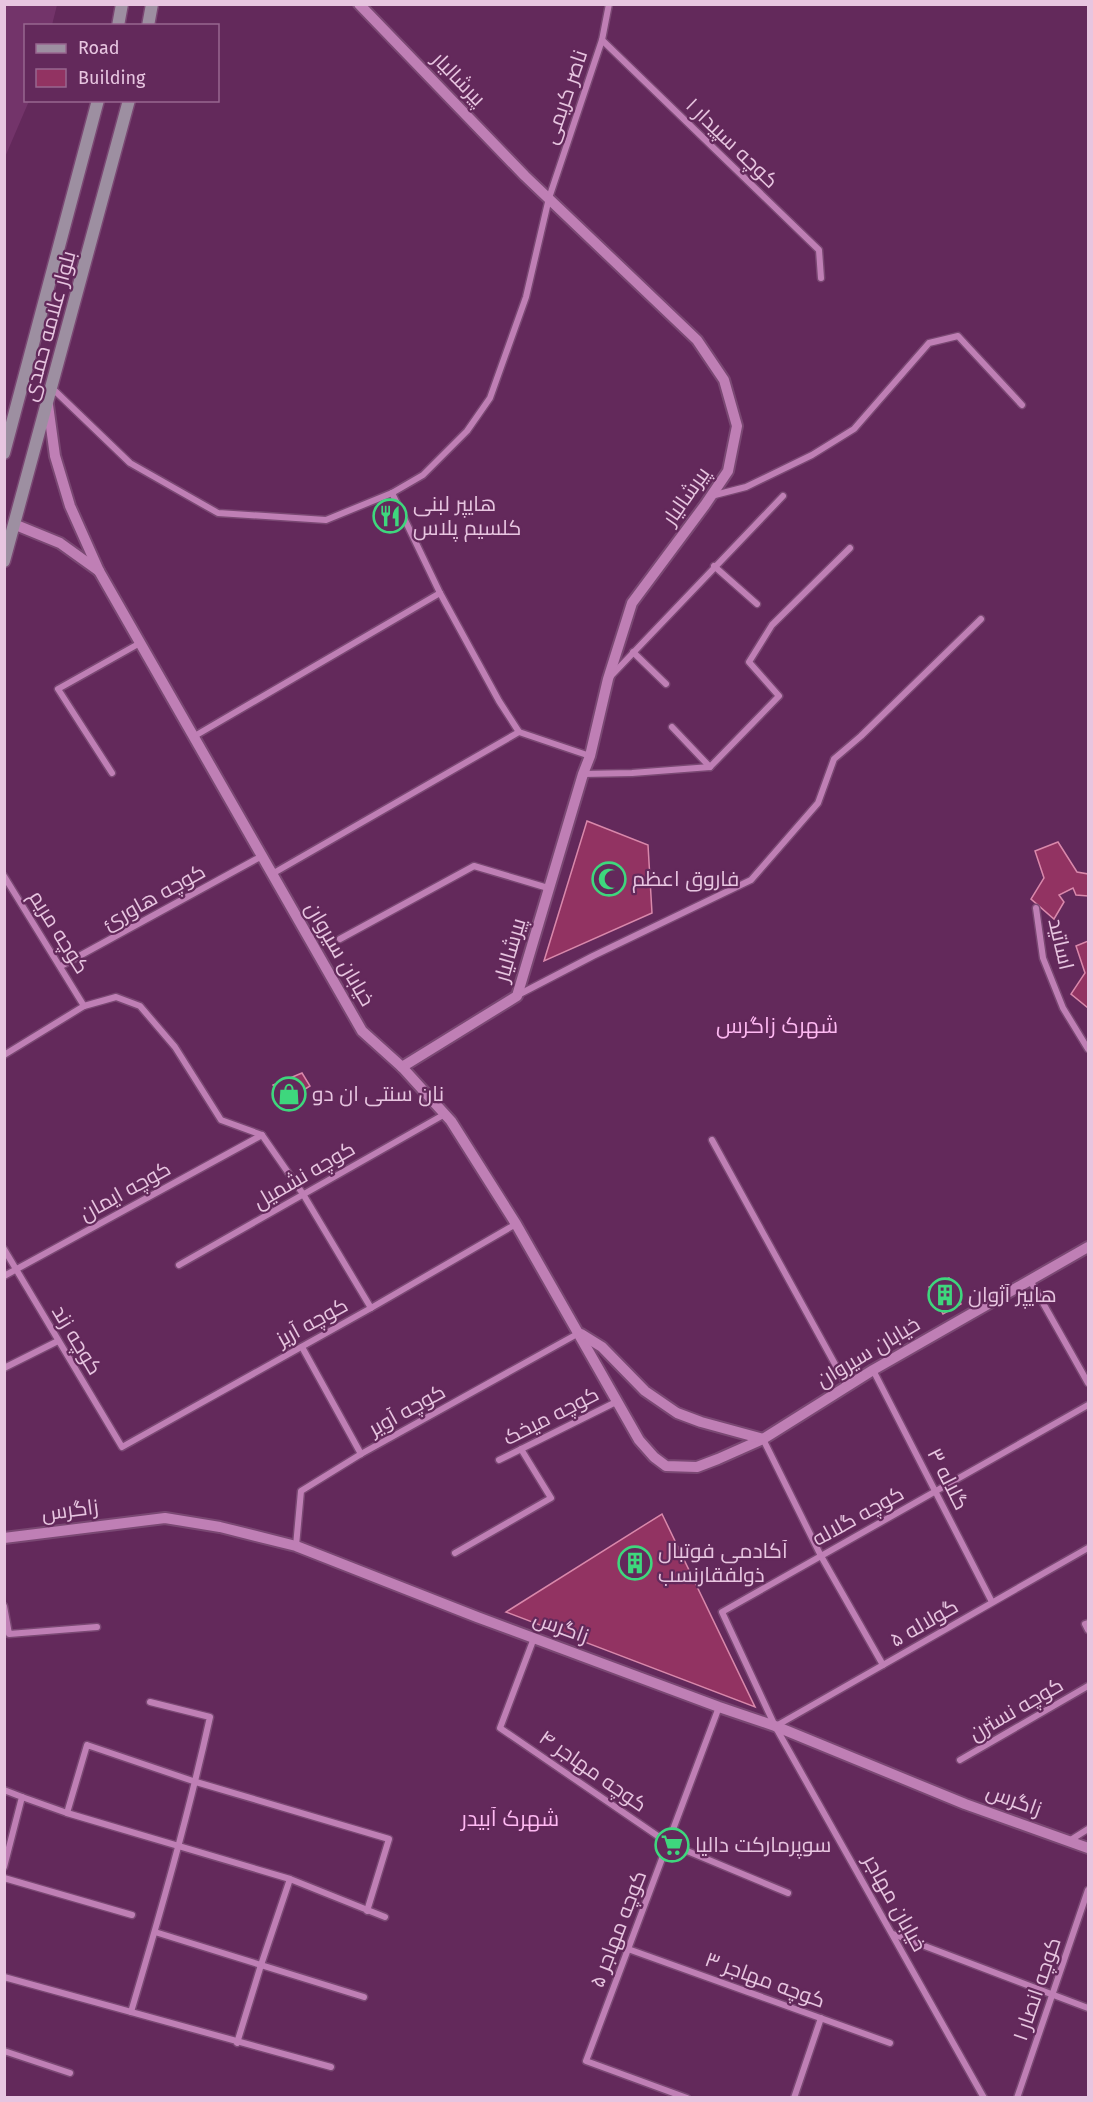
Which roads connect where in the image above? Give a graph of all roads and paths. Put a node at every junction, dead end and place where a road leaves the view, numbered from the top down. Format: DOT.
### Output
graph roads {
  1 [pos="122,4"];
  2 [pos="152,4"];
  3 [pos="359,4"];
  4 [pos="609,4"];
  5 [pos="119,24"];
  6 [pos="148,24"];
  7 [pos="603,40"];
  8 [pos="97,102"];
  9 [pos="128,102"];
  10 [pos="549,198"];
  11 [pos="821,278"];
  12 [pos="52,388"];
  13 [pos="48,405"];
  14 [pos="1022,405"];
  15 [pos="4,453"];
  16 [pos="392,493"];
  17 [pos="711,496"];
  18 [pos="783,496"];
  19 [pos="16,525"];
  20 [pos="850,549"];
  21 [pos="4,561"];
  22 [pos="714,566"];
  23 [pos="99,572"];
  24 [pos="440,593"];
  25 [pos="757,604"];
  26 [pos="981,619"];
  27 [pos="140,643"];
  28 [pos="633,652"];
  29 [pos="608,679"];
  30 [pos="666,684"];
  31 [pos="672,727"];
  32 [pos="519,732"];
  33 [pos="194,737"];
  34 [pos="590,756"];
  35 [pos="710,767"];
  36 [pos="112,773"];
  37 [pos="582,774"];
  38 [pos="262,856"];
  39 [pos="272,874"];
  40 [pos="4,876"];
  41 [pos="548,888"];
  42 [pos="1036,908"];
  43 [pos="340,939"];
  44 [pos="61,966"];
  45 [pos="517,996"];
  46 [pos="84,1006"];
  47 [pos="1089,1049"];
  48 [pos="4,1055"];
  49 [pos="402,1068"];
  50 [pos="445,1114"];
  51 [pos="262,1135"];
  52 [pos="712,1140"];
  53 [pos="303,1194"];
  54 [pos="516,1224"];
  55 [pos="1089,1247"];
  56 [pos="4,1249"];
  57 [pos="179,1265"];
  58 [pos="17,1270"];
  59 [pos="4,1276"];
  60 [pos="1030,1280"];
  61 [pos="371,1308"];
  62 [pos="579,1333"];
  63 [pos="58,1341"];
  64 [pos="302,1347"];
  65 [pos="4,1368"];
  66 [pos="873,1370"];
  67 [pos="1089,1383"];
  68 [pos="847,1386"];
  69 [pos="618,1401"];
  70 [pos="1089,1406"];
  71 [pos="764,1439"];
  72 [pos="122,1447"];
  73 [pos="521,1449"];
  74 [pos="361,1454"];
  75 [pos="499,1460"];
  76 [pos="936,1491"];
  77 [pos="4,1538"];
  78 [pos="296,1546"];
  79 [pos="1088,1549"];
  80 [pos="455,1553"];
  81 [pos="821,1556"];
  82 [pos="992,1602"];
  83 [pos="4,1606"];
  84 [pos="1089,1623"];
  85 [pos="97,1627"];
  86 [pos="1089,1630"];
  87 [pos="534,1638"];
  88 [pos="883,1665"];
  89 [pos="1089,1686"];
  90 [pos="150,1702"];
  91 [pos="718,1707"];
  92 [pos="775,1726"];
  93 [pos="960,1760"];
  94 [pos="196,1782"];
  95 [pos="4,1790"];
  96 [pos="22,1797"];
  97 [pos="67,1813"];
  98 [pos="1089,1829"];
  99 [pos="1068,1841"];
  100 [pos="668,1843"];
  101 [pos="179,1846"];
  102 [pos="1089,1848"];
  103 [pos="4,1867"];
  104 [pos="4,1878"];
  105 [pos="290,1879"];
  106 [pos="1089,1890"];
  107 [pos="788,1893"];
  108 [pos="367,1911"];
  109 [pos="132,1915"];
  110 [pos="385,1917"];
  111 [pos="154,1932"];
  112 [pos="894,1934"];
  113 [pos="628,1949"];
  114 [pos="261,1965"];
  115 [pos="4,1977"];
  116 [pos="1052,1994"];
  117 [pos="364,1998"];
  118 [pos="1089,2008"];
  119 [pos="131,2012"];
  120 [pos="821,2018"];
  121 [pos="237,2043"];
  122 [pos="890,2043"];
  123 [pos="4,2050"];
  124 [pos="331,2067"];
  125 [pos="69,2073"];
  126 [pos="687,2097"];
  127 [pos="794,2097"];
  128 [pos="984,2097"];
  129 [pos="1017,2097"];
  1 -- 5 [label="main road"];
  2 -- 6 [label="main road"];
  3 -- 10 [label="street, پیرشالیار"];
  4 -- 7 [label="street, ناصر کریمی"];
  7 -- 10 [label="street, ناصر کریمی"];
  7 -- 11 [label="street, کوچه سپیدار ۱"];
  8 -- 15 [label="main road, بلوار علامه حمدی"];
  9 -- 12 [label="main road, بلوار علامه حمدی"];
  10 -- 16 [label="street, ناصر کریمی"];
  10 -- 17 [label="street, پیرشالیار"];
  12 -- 13 [label="main road, بلوار علامه حمدی"];
  12 -- 16 [label="street, ناصر کریمی"];
  13 -- 19 [label="main road, بلوار علامه حمدی"];
  13 -- 23 [label="street, خیابان سیروان"];
  14 -- 17 [label="street"];
  16 -- 24 [label="street"];
  17 -- 29 [label="street, پیرشالیار"];
  18 -- 22 [label="street"];
  19 -- 21 [label="main road, بلوار علامه حمدی"];
  19 -- 23 [label="street"];
  20 -- 35 [label="street"];
  22 -- 25 [label="street"];
  22 -- 28 [label="street"];
  23 -- 27 [label="street, خیابان سیروان"];
  24 -- 32 [label="street"];
  24 -- 33 [label="street"];
  26 -- 45 [label="street"];
  27 -- 33 [label="street, خیابان سیروان"];
  27 -- 36 [label="street"];
  28 -- 29 [label="street"];
  28 -- 30 [label="street"];
  29 -- 34 [label="street, پیرشالیار"];
  31 -- 35 [label="street"];
  32 -- 34 [label="street"];
  32 -- 39 [label="street"];
  33 -- 38 [label="street, خیابان سیروان"];
  34 -- 37 [label="street, پیرشالیار"];
  35 -- 37 [label="street"];
  37 -- 41 [label="street, پیرشالیار"];
  38 -- 39 [label="street, خیابان سیروان"];
  38 -- 44 [label="street, کوچه هاورئ"];
  39 -- 49 [label="street, خیابان سیروان"];
  40 -- 44 [label="street, کوچه مریم"];
  41 -- 43 [label="street"];
  41 -- 45 [label="street, پیرشالیار"];
  42 -- 47 [label="street, اساتید"];
  44 -- 46 [label="street, کوچه مریم"];
  45 -- 49 [label="street, پیرشالیار"];
  46 -- 48 [label="street"];
  46 -- 51 [label="street"];
  49 -- 50 [label="street, خیابان سیروان"];
  50 -- 53 [label="street, کوچه نشمیل"];
  50 -- 54 [label="street, خیابان سیروان"];
  51 -- 53 [label="street"];
  51 -- 58 [label="street, کوچه ایمان"];
  52 -- 68 [label="street"];
  53 -- 57 [label="street, کوچه نشمیل"];
  53 -- 61 [label="street"];
  54 -- 61 [label="street, کوچه آریز"];
  54 -- 62 [label="street, خیابان سیروان"];
  55 -- 60 [label="street, خیابان سیروان"];
  56 -- 58 [label="street, کوچه زند"];
  58 -- 59 [label="street, کوچه ایمان"];
  58 -- 63 [label="street, کوچه زند"];
  60 -- 66 [label="street, خیابان سیروان"];
  60 -- 67 [label="street"];
  61 -- 64 [label="street, کوچه آریز"];
  62 -- 69 [label="street, خیابان سیروان"];
  62 -- 71 [label="street, خیابان سیروان"];
  62 -- 74 [label="street, کوچه آویر"];
  63 -- 65 [label="street"];
  63 -- 72 [label="street, کوچه زند"];
  64 -- 72 [label="street, کوچه آریز"];
  64 -- 74 [label="street"];
  66 -- 68 [label="street, خیابان سیروان"];
  66 -- 76 [label="street, گلاله ۳"];
  68 -- 71 [label="street, خیابان سیروان"];
  69 -- 71 [label="street, خیابان سیروان"];
  69 -- 73 [label="street, کوچه میخک"];
  70 -- 76 [label="street, کوچه گلاله"];
  71 -- 81 [label="street"];
  73 -- 75 [label="street, کوچه میخک"];
  73 -- 80 [label="street"];
  74 -- 78 [label="street, کوچه آویر"];
  76 -- 81 [label="street, کوچه گلاله"];
  76 -- 82 [label="street, گلاله ۳"];
  77 -- 78 [label="street, زاگرس"];
  78 -- 87 [label="street, زاگرس"];
  79 -- 82 [label="street, گولاله ۵"];
  81 -- 88 [label="street"];
  81 -- 92 [label="street, کوچه گلاله"];
  82 -- 88 [label="street, گولاله ۵"];
  83 -- 85 [label="street"];
  84 -- 86 [label="street"];
  87 -- 91 [label="street, زاگرس"];
  87 -- 100 [label="street, کوچه مهاجر ۴"];
  88 -- 92 [label="street, گولاله ۵"];
  89 -- 93 [label="street, کوچه نسترن"];
  90 -- 94 [label="street"];
  91 -- 92 [label="street, زاگرس"];
  91 -- 100 [label="street, کوچه مهاجر ۵"];
  92 -- 99 [label="street, زاگرس"];
  92 -- 112 [label="street, خیابان مهاجر"];
  94 -- 97 [label="street"];
  94 -- 101 [label="street"];
  94 -- 108 [label="street"];
  95 -- 96 [label="street"];
  96 -- 97 [label="street"];
  96 -- 103 [label="street"];
  97 -- 101 [label="street"];
  98 -- 99 [label="street"];
  99 -- 102 [label="street, زاگرس"];
  100 -- 107 [label="street, کوچه مهاجر ۴"];
  100 -- 113 [label="street, کوچه مهاجر ۵"];
  101 -- 105 [label="street"];
  101 -- 111 [label="street"];
  104 -- 109 [label="street"];
  105 -- 108 [label="street"];
  105 -- 114 [label="street"];
  106 -- 116 [label="street, کوچه انصار ۱"];
  108 -- 110 [label="street"];
  111 -- 114 [label="street"];
  111 -- 119 [label="street"];
  112 -- 116 [label="street"];
  112 -- 128 [label="street, خیابان مهاجر"];
  113 -- 120 [label="street, کوچه مهاجر ۳"];
  113 -- 126 [label="street, کوچه مهاجر ۵"];
  114 -- 117 [label="street"];
  114 -- 121 [label="street"];
  115 -- 119 [label="street"];
  116 -- 118 [label="street"];
  116 -- 129 [label="street, کوچه انصار ۱"];
  119 -- 121 [label="street"];
  120 -- 122 [label="street, کوچه مهاجر ۳"];
  120 -- 127 [label="street"];
  121 -- 124 [label="street"];
  123 -- 125 [label="street"];
}
